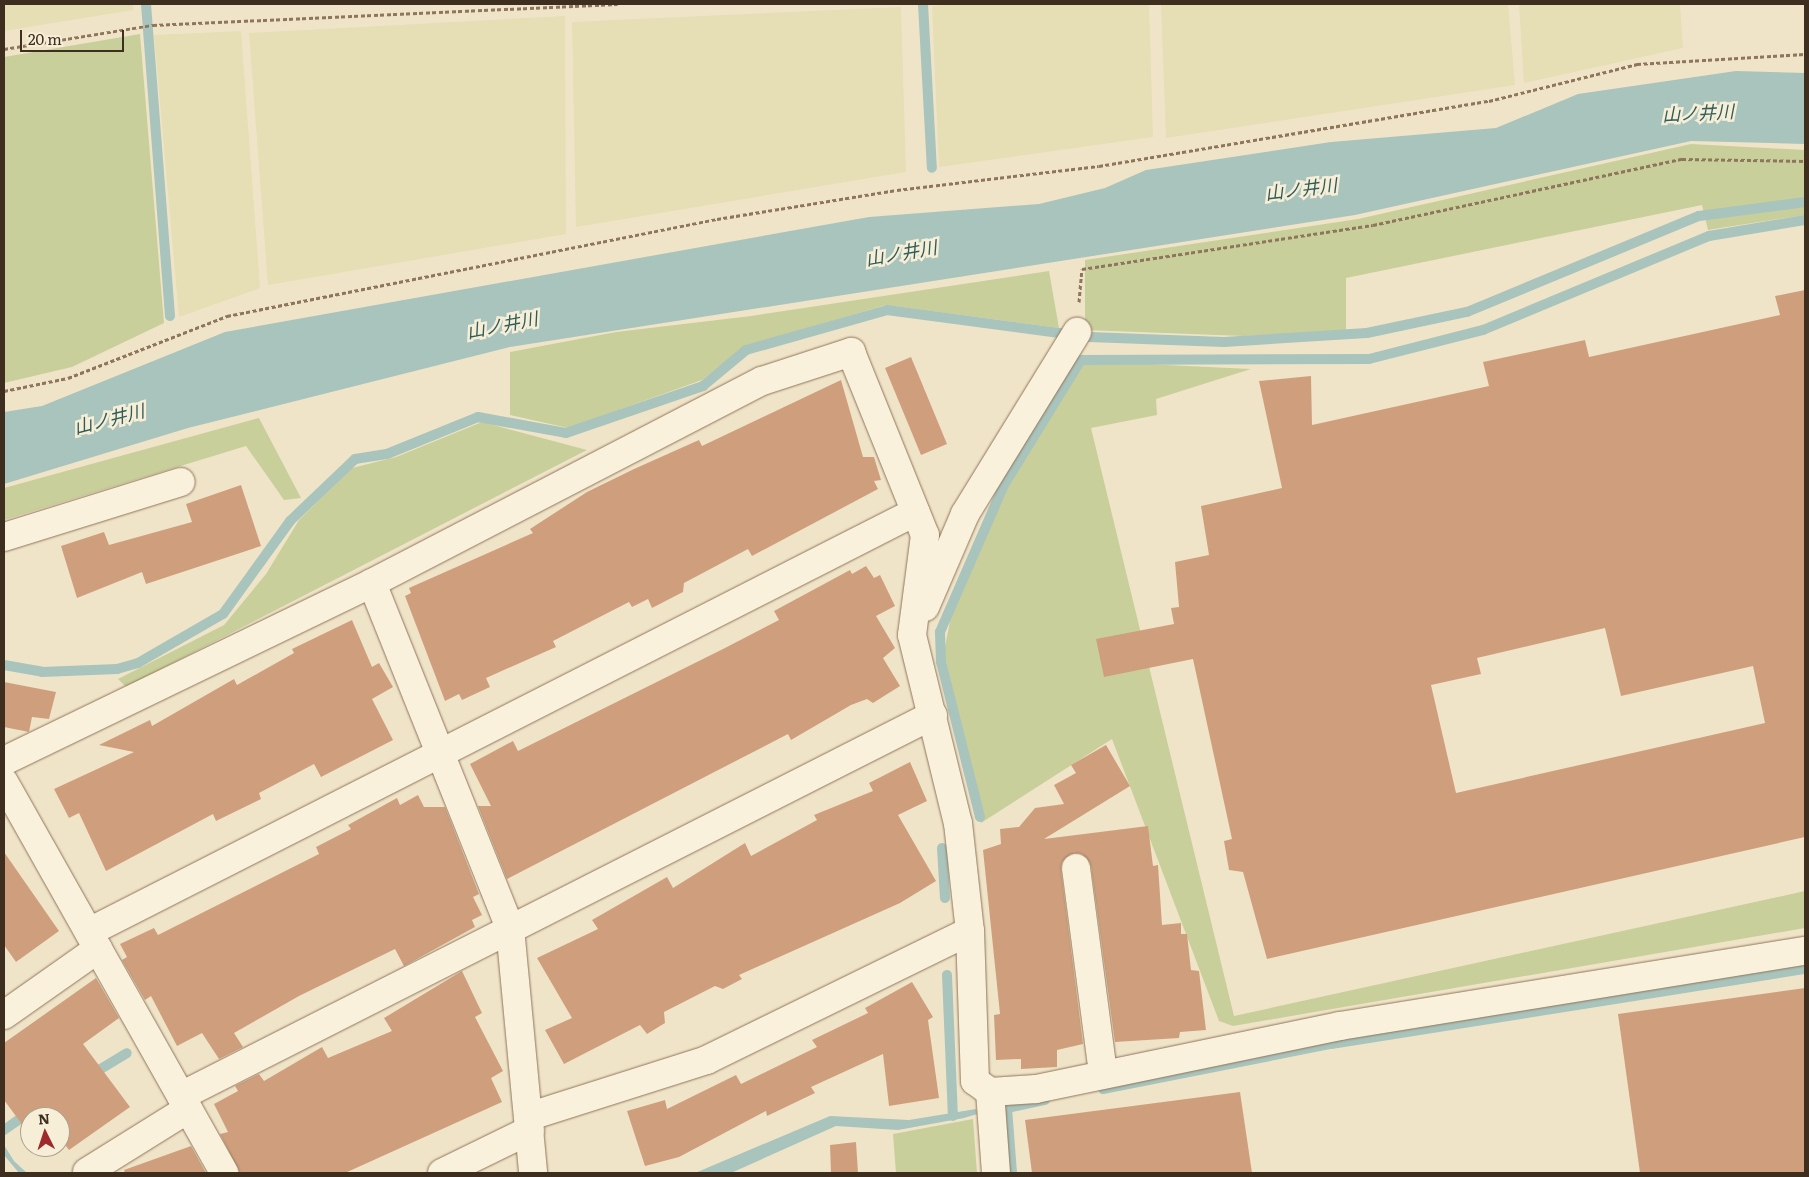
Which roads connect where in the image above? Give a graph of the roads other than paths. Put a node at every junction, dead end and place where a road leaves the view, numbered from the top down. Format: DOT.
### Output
graph roads {
  1 [pos="1077,332"];
  2 [pos="181,482"];
  3 [pos="915,512"];
  4 [pos="4,537"];
  5 [pos="372,583"];
  6 [pos="912,636"];
  7 [pos="933,715"];
  8 [pos="437,756"];
  9 [pos="4,762"];
  10 [pos="4,782"];
  11 [pos="1076,868"];
  12 [pos="510,928"];
  13 [pos="970,931"];
  14 [pos="93,941"];
  15 [pos="1805,951"];
  16 [pos="7,1006"];
  17 [pos="1103,1074"];
  18 [pos="990,1092"];
  19 [pos="185,1103"];
  20 [pos="530,1123"];
  21 [pos="87,1172"];
  22 [pos="224,1173"];
  23 [pos="442,1173"];
  24 [pos="533,1173"];
  25 [pos="996,1173"];
  1 -- 6 [label="street"];
  2 -- 4 [label="street"];
  3 -- 5 [label="street"];
  3 -- 6 [label="street"];
  3 -- 8 [label="street"];
  5 -- 8 [label="street"];
  5 -- 9 [label="street"];
  6 -- 7 [label="street"];
  7 -- 12 [label="street"];
  7 -- 13 [label="street"];
  8 -- 12 [label="street"];
  8 -- 14 [label="street"];
  10 -- 14 [label="street"];
  11 -- 17 [label="street"];
  12 -- 19 [label="street"];
  12 -- 20 [label="street"];
  13 -- 18 [label="street"];
  13 -- 20 [label="street"];
  14 -- 16 [label="street"];
  14 -- 19 [label="street"];
  15 -- 17 [label="street"];
  17 -- 18 [label="street"];
  18 -- 25 [label="street"];
  19 -- 21 [label="street"];
  19 -- 22 [label="street"];
  20 -- 23 [label="street"];
  20 -- 24 [label="street"];
}
